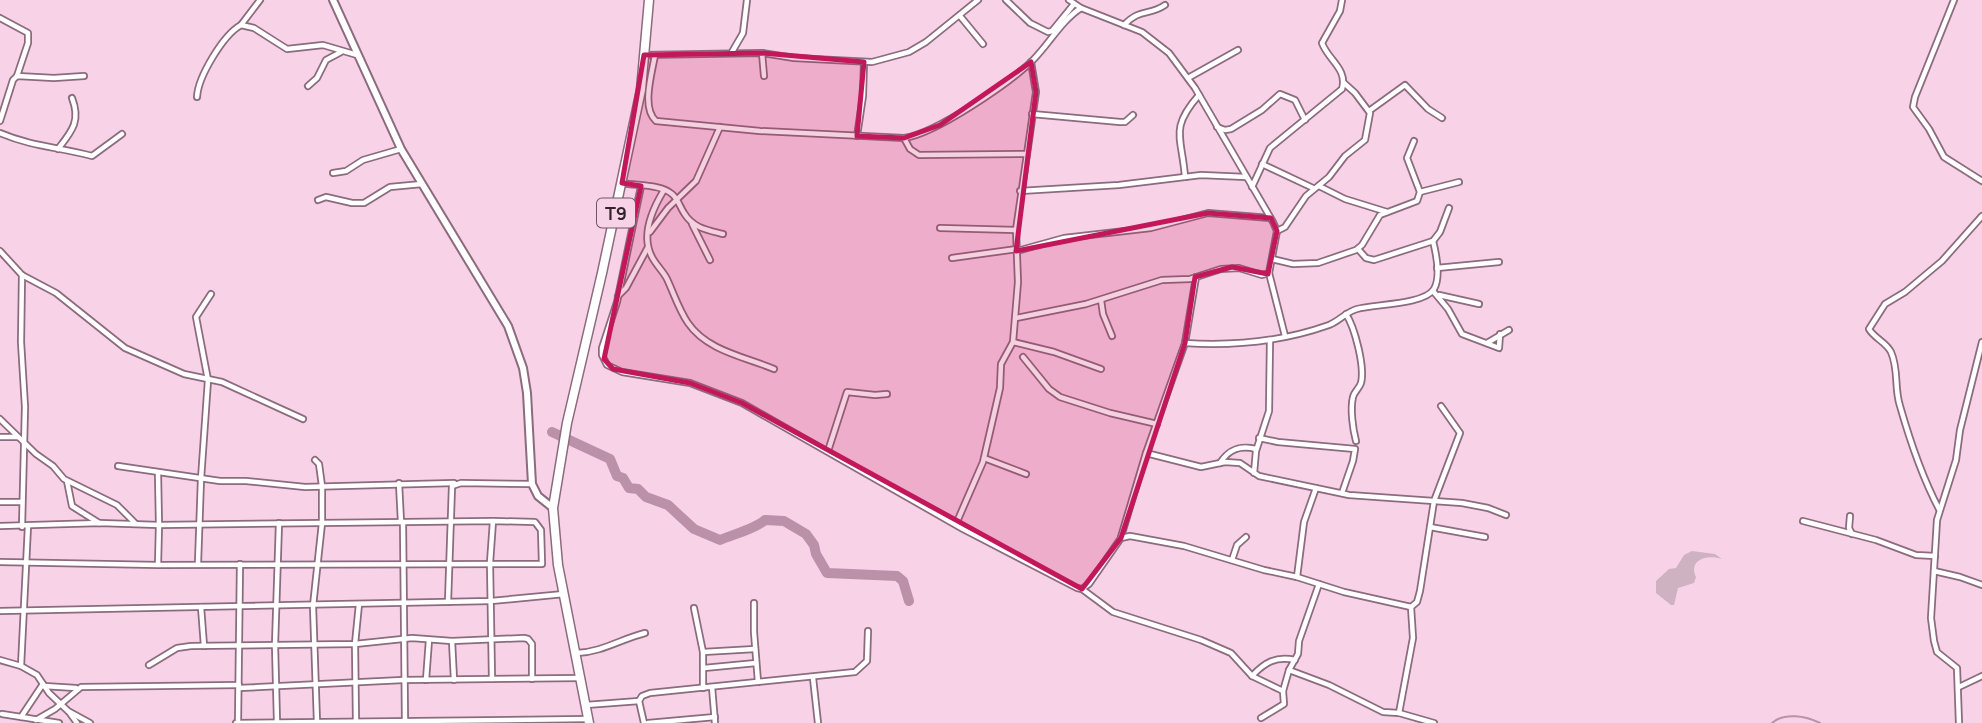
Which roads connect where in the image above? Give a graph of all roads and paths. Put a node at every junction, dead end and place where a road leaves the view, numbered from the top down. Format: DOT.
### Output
graph roads {
  1 [pos="260,0"];
  2 [pos="333,0"];
  3 [pos="649,0"];
  4 [pos="747,0"];
  5 [pos="978,0"];
  6 [pos="1006,0"];
  7 [pos="1342,0"];
  8 [pos="1954,0"];
  9 [pos="1072,2"];
  10 [pos="1165,5"];
  11 [pos="1081,8"];
  12 [pos="960,16"];
  13 [pos="0,18"];
  14 [pos="241,25"];
  15 [pos="1124,25"];
  16 [pos="741,39"];
  17 [pos="983,44"];
  18 [pos="1238,50"];
  19 [pos="342,51"];
  20 [pos="750,52"];
  21 [pos="732,53"];
  22 [pos="762,53"];
  23 [pos="358,55"];
  24 [pos="644,55"];
  25 [pos="655,55"];
  26 [pos="864,62"];
  27 [pos="1031,62"];
  28 [pos="17,76"];
  29 [pos="84,76"];
  30 [pos="764,76"];
  31 [pos="1188,78"];
  32 [pos="1344,83"];
  33 [pos="308,86"];
  34 [pos="1199,95"];
  35 [pos="197,97"];
  36 [pos="72,98"];
  37 [pos="1369,111"];
  38 [pos="1032,114"];
  39 [pos="1133,115"];
  40 [pos="1442,118"];
  41 [pos="1305,120"];
  42 [pos="0,121"];
  43 [pos="1216,126"];
  44 [pos="720,127"];
  45 [pos="0,133"];
  46 [pos="122,134"];
  47 [pos="857,136"];
  48 [pos="904,138"];
  49 [pos="1414,141"];
  50 [pos="58,149"];
  51 [pos="401,149"];
  52 [pos="1026,154"];
  53 [pos="1262,164"];
  54 [pos="333,173"];
  55 [pos="1185,177"];
  56 [pos="1247,177"];
  57 [pos="1982,181"];
  58 [pos="1459,182"];
  59 [pos="622,183"];
  60 [pos="422,184"];
  61 [pos="640,186"];
  62 [pos="1252,187"];
  63 [pos="1317,187"];
  64 [pos="687,190"];
  65 [pos="666,191"];
  66 [pos="1020,191"];
  67 [pos="1420,192"];
  68 [pos="318,200"];
  69 [pos="677,200"];
  70 [pos="1449,208"];
  71 [pos="1388,212"];
  72 [pos="1982,216"];
  73 [pos="1271,218"];
  74 [pos="691,223"];
  75 [pos="940,228"];
  76 [pos="1016,230"];
  77 [pos="1277,231"];
  78 [pos="723,234"];
  79 [pos="648,235"];
  80 [pos="1433,241"];
  81 [pos="648,247"];
  82 [pos="1358,249"];
  83 [pos="1017,250"];
  84 [pos="0,251"];
  85 [pos="952,258"];
  86 [pos="1272,259"];
  87 [pos="710,260"];
  88 [pos="1499,262"];
  89 [pos="1437,268"];
  90 [pos="1269,273"];
  91 [pos="22,275"];
  92 [pos="1196,276"];
  93 [pos="1433,291"];
  94 [pos="211,293"];
  95 [pos="1438,295"];
  96 [pos="618,296"];
  97 [pos="1101,300"];
  98 [pos="1479,304"];
  99 [pos="1346,314"];
  100 [pos="1016,318"];
  101 [pos="1509,330"];
  102 [pos="1500,334"];
  103 [pos="1112,336"];
  104 [pos="1285,336"];
  105 [pos="1270,340"];
  106 [pos="1013,342"];
  107 [pos="1982,342"];
  108 [pos="1185,343"];
  109 [pos="1487,343"];
  110 [pos="1023,357"];
  111 [pos="774,369"];
  112 [pos="1101,369"];
  113 [pos="208,380"];
  114 [pos="887,394"];
  115 [pos="1441,405"];
  116 [pos="0,419"];
  117 [pos="303,419"];
  118 [pos="1157,424"];
  119 [pos="0,437"];
  120 [pos="19,438"];
  121 [pos="1259,438"];
  122 [pos="1356,441"];
  123 [pos="25,443"];
  124 [pos="1256,449"];
  125 [pos="828,451"];
  126 [pos="1146,453"];
  127 [pos="984,458"];
  128 [pos="315,460"];
  129 [pos="1220,463"];
  130 [pos="118,466"];
  131 [pos="158,473"];
  132 [pos="1026,474"];
  133 [pos="1254,474"];
  134 [pos="201,479"];
  135 [pos="67,481"];
  136 [pos="399,483"];
  137 [pos="454,483"];
  138 [pos="532,484"];
  139 [pos="323,486"];
  140 [pos="1316,488"];
  141 [pos="1342,493"];
  142 [pos="1434,501"];
  143 [pos="0,502"];
  144 [pos="22,502"];
  145 [pos="553,508"];
  146 [pos="1939,510"];
  147 [pos="1506,515"];
  148 [pos="1850,516"];
  149 [pos="493,521"];
  150 [pos="1803,521"];
  151 [pos="402,522"];
  152 [pos="100,523"];
  153 [pos="199,523"];
  154 [pos="279,523"];
  155 [pos="322,523"];
  156 [pos="450,523"];
  157 [pos="135,524"];
  158 [pos="956,524"];
  159 [pos="159,525"];
  160 [pos="0,526"];
  161 [pos="25,526"];
  162 [pos="1430,527"];
  163 [pos="1852,535"];
  164 [pos="1246,537"];
  165 [pos="1485,537"];
  166 [pos="1121,538"];
  167 [pos="1935,556"];
  168 [pos="1232,560"];
  169 [pos="0,562"];
  170 [pos="26,563"];
  171 [pos="198,563"];
  172 [pos="404,563"];
  173 [pos="240,564"];
  174 [pos="316,564"];
  175 [pos="450,564"];
  176 [pos="491,564"];
  177 [pos="158,565"];
  178 [pos="279,565"];
  179 [pos="1934,571"];
  180 [pos="1297,577"];
  181 [pos="1319,584"];
  182 [pos="1982,585"];
  183 [pos="1082,589"];
  184 [pos="565,594"];
  185 [pos="491,601"];
  186 [pos="404,602"];
  187 [pos="448,602"];
  188 [pos="754,603"];
  189 [pos="359,604"];
  190 [pos="313,606"];
  191 [pos="201,607"];
  192 [pos="238,607"];
  193 [pos="276,607"];
  194 [pos="1411,607"];
  195 [pos="694,608"];
  196 [pos="0,611"];
  197 [pos="25,611"];
  198 [pos="868,631"];
  199 [pos="645,633"];
  200 [pos="404,639"];
  201 [pos="429,640"];
  202 [pos="491,640"];
  203 [pos="452,641"];
  204 [pos="239,644"];
  205 [pos="355,644"];
  206 [pos="275,645"];
  207 [pos="316,645"];
  208 [pos="204,646"];
  209 [pos="755,649"];
  210 [pos="704,652"];
  211 [pos="577,653"];
  212 [pos="0,660"];
  213 [pos="1295,660"];
  214 [pos="756,663"];
  215 [pos="149,665"];
  216 [pos="21,666"];
  217 [pos="704,668"];
  218 [pos="1289,670"];
  219 [pos="1252,676"];
  220 [pos="1982,677"];
  221 [pos="582,678"];
  222 [pos="813,678"];
  223 [pos="492,679"];
  224 [pos="532,679"];
  225 [pos="403,680"];
  226 [pos="426,680"];
  227 [pos="454,680"];
  228 [pos="355,682"];
  229 [pos="758,682"];
  230 [pos="317,684"];
  231 [pos="43,685"];
  232 [pos="239,687"];
  233 [pos="277,687"];
  234 [pos="712,687"];
  235 [pos="1959,687"];
  236 [pos="77,688"];
  237 [pos="703,688"];
  238 [pos="1283,691"];
  239 [pos="639,701"];
  240 [pos="60,703"];
  241 [pos="586,705"];
  242 [pos="68,711"];
  243 [pos="1399,713"];
  244 [pos="2,714"];
  245 [pos="21,717"];
  246 [pos="1261,718"];
  247 [pos="36,720"];
  248 [pos="715,720"];
  249 [pos="471,721"];
  250 [pos="589,721"];
  251 [pos="277,722"];
  252 [pos="317,722"];
  253 [pos="356,722"];
  254 [pos="405,722"];
  255 [pos="59,723"];
  256 [pos="76,723"];
  257 [pos="90,723"];
  258 [pos="237,723"];
  259 [pos="646,723"];
  260 [pos="818,723"];
  261 [pos="1434,723"];
  262 [pos="1959,723"];
  1 -- 14 [label="street"];
  2 -- 23 [label="main road"];
  3 -- 24 [label="highway, T9"];
  4 -- 16 [label="street"];
  5 -- 12 [label="street"];
  6 -- 9 [label="street"];
  7 -- 32 [label="street"];
  8 -- 57 [label="street"];
  9 -- 11 [label="street"];
  10 -- 15 [label="street"];
  11 -- 15 [label="street"];
  11 -- 27 [label="street"];
  12 -- 17 [label="street"];
  12 -- 26 [label="street"];
  13 -- 28 [label="street"];
  14 -- 19 [label="street"];
  14 -- 35 [label="street"];
  15 -- 31 [label="street"];
  16 -- 20 [label="street"];
  16 -- 21 [label="street"];
  18 -- 31 [label="street"];
  19 -- 23 [label="street"];
  19 -- 33 [label="street"];
  20 -- 21 [label="street"];
  20 -- 22 [label="street"];
  21 -- 25 [label="street"];
  22 -- 26 [label="street"];
  22 -- 30 [label="street"];
  23 -- 51 [label="main road"];
  24 -- 25 [label="street"];
  24 -- 59 [label="highway, T9"];
  25 -- 44 [label="street"];
  26 -- 47 [label="street"];
  27 -- 38 [label="street"];
  27 -- 48 [label="street"];
  28 -- 29 [label="street"];
  28 -- 42 [label="street"];
  31 -- 34 [label="street"];
  32 -- 37 [label="street"];
  32 -- 41 [label="street"];
  34 -- 43 [label="street"];
  34 -- 55 [label="street"];
  36 -- 50 [label="street"];
  37 -- 40 [label="street"];
  37 -- 63 [label="street"];
  38 -- 39 [label="street"];
  38 -- 52 [label="street"];
  41 -- 43 [label="street"];
  41 -- 53 [label="street"];
  43 -- 56 [label="street"];
  44 -- 47 [label="street"];
  44 -- 64 [label="street"];
  45 -- 50 [label="street"];
  46 -- 50 [label="street"];
  47 -- 48 [label="street"];
  48 -- 52 [label="street"];
  49 -- 67 [label="street"];
  51 -- 54 [label="street"];
  51 -- 60 [label="main road"];
  52 -- 66 [label="street"];
  53 -- 62 [label="street"];
  53 -- 63 [label="street"];
  55 -- 56 [label="street"];
  55 -- 66 [label="street"];
  56 -- 62 [label="street"];
  58 -- 67 [label="street"];
  59 -- 61 [label="street"];
  59 -- 145 [label="highway, T9"];
  60 -- 68 [label="street"];
  60 -- 138 [label="main road"];
  61 -- 65 [label="street"];
  61 -- 96 [label="street"];
  62 -- 73 [label="street"];
  63 -- 71 [label="street"];
  63 -- 77 [label="street"];
  64 -- 65 [label="street"];
  64 -- 69 [label="street"];
  65 -- 69 [label="street"];
  65 -- 79 [label="street"];
  66 -- 76 [label="street"];
  67 -- 71 [label="street"];
  69 -- 74 [label="street"];
  69 -- 79 [label="street"];
  70 -- 80 [label="street"];
  71 -- 82 [label="street"];
  72 -- 146 [label="street"];
  73 -- 77 [label="street"];
  73 -- 83 [label="street"];
  74 -- 78 [label="street"];
  74 -- 87 [label="street"];
  75 -- 76 [label="street"];
  76 -- 83 [label="street"];
  77 -- 86 [label="street"];
  79 -- 81 [label="street"];
  80 -- 82 [label="street"];
  80 -- 89 [label="street"];
  81 -- 96 [label="street"];
  81 -- 111 [label="street"];
  82 -- 86 [label="street"];
  83 -- 85 [label="street"];
  83 -- 100 [label="street"];
  84 -- 91 [label="street"];
  86 -- 90 [label="street"];
  88 -- 89 [label="street"];
  89 -- 93 [label="street"];
  90 -- 92 [label="street"];
  90 -- 104 [label="street"];
  91 -- 113 [label="street"];
  91 -- 123 [label="street"];
  92 -- 97 [label="street"];
  92 -- 108 [label="street"];
  93 -- 95 [label="street"];
  93 -- 99 [label="street"];
  94 -- 113 [label="street"];
  95 -- 98 [label="street"];
  95 -- 109 [label="street"];
  96 -- 125 [label="street"];
  97 -- 100 [label="street"];
  97 -- 103 [label="street"];
  99 -- 104 [label="street"];
  99 -- 122 [label="street"];
  100 -- 106 [label="street"];
  101 -- 102 [label="street"];
  102 -- 109 [label="street"];
  102 -- 109 [label="street"];
  104 -- 105 [label="street"];
  105 -- 108 [label="street"];
  105 -- 121 [label="street"];
  106 -- 112 [label="street"];
  106 -- 127 [label="street"];
  107 -- 146 [label="street"];
  108 -- 118 [label="street"];
  110 -- 118 [label="street"];
  113 -- 117 [label="street"];
  113 -- 134 [label="street"];
  114 -- 125 [label="street"];
  115 -- 142 [label="street"];
  116 -- 120 [label="street"];
  118 -- 126 [label="street"];
  119 -- 120 [label="street"];
  120 -- 123 [label="street"];
  121 -- 124 [label="street"];
  121 -- 141 [label="street"];
  123 -- 135 [label="street"];
  123 -- 144 [label="street"];
  124 -- 129 [label="street"];
  124 -- 133 [label="street"];
  125 -- 158 [label="street"];
  126 -- 129 [label="street"];
  126 -- 166 [label="street"];
  127 -- 132 [label="street"];
  127 -- 158 [label="street"];
  128 -- 139 [label="street"];
  129 -- 133 [label="street"];
  130 -- 131 [label="street"];
  131 -- 134 [label="street"];
  131 -- 159 [label="street"];
  133 -- 140 [label="street"];
  134 -- 139 [label="street"];
  134 -- 153 [label="street"];
  135 -- 152 [label="street"];
  135 -- 157 [label="street"];
  136 -- 137 [label="street"];
  136 -- 139 [label="street"];
  136 -- 151 [label="street"];
  137 -- 138 [label="street"];
  137 -- 156 [label="street"];
  138 -- 145 [label="main road"];
  139 -- 155 [label="street"];
  140 -- 141 [label="street"];
  140 -- 180 [label="street"];
  141 -- 142 [label="street"];
  142 -- 147 [label="street"];
  142 -- 162 [label="street"];
  143 -- 144 [label="street"];
  144 -- 161 [label="street"];
  145 -- 184 [label="highway, T9"];
  146 -- 167 [label="street"];
  148 -- 163 [label="street"];
  149 -- 156 [label="street"];
  149 -- 176 [label="street"];
  149 -- 176 [label="street"];
  150 -- 163 [label="street"];
  151 -- 155 [label="street"];
  151 -- 156 [label="street"];
  151 -- 172 [label="street"];
  152 -- 157 [label="street"];
  152 -- 161 [label="street"];
  153 -- 154 [label="street"];
  153 -- 159 [label="street"];
  153 -- 171 [label="street"];
  154 -- 155 [label="street"];
  154 -- 178 [label="street"];
  155 -- 174 [label="street"];
  156 -- 175 [label="street"];
  157 -- 159 [label="street"];
  158 -- 183 [label="street"];
  159 -- 177 [label="street"];
  160 -- 161 [label="street"];
  161 -- 170 [label="street"];
  162 -- 165 [label="street"];
  162 -- 194 [label="street"];
  163 -- 167 [label="street"];
  164 -- 168 [label="street"];
  166 -- 168 [label="street"];
  166 -- 183 [label="street"];
  167 -- 179 [label="street"];
  168 -- 180 [label="street"];
  169 -- 170 [label="street"];
  170 -- 177 [label="street"];
  170 -- 197 [label="street"];
  171 -- 173 [label="street"];
  171 -- 177 [label="street"];
  172 -- 174 [label="street"];
  172 -- 175 [label="street"];
  172 -- 186 [label="street"];
  173 -- 178 [label="street"];
  173 -- 192 [label="street"];
  174 -- 178 [label="street"];
  174 -- 190 [label="street"];
  175 -- 176 [label="street"];
  175 -- 187 [label="street"];
  176 -- 185 [label="street"];
  178 -- 193 [label="street"];
  179 -- 182 [label="street"];
  179 -- 235 [label="street"];
  180 -- 181 [label="street"];
  181 -- 194 [label="street"];
  181 -- 213 [label="street"];
  183 -- 219 [label="street"];
  184 -- 185 [label="street"];
  184 -- 211 [label="highway, T9"];
  185 -- 187 [label="street"];
  185 -- 202 [label="street"];
  186 -- 187 [label="street"];
  186 -- 189 [label="street"];
  186 -- 200 [label="street"];
  188 -- 209 [label="street"];
  189 -- 190 [label="street"];
  189 -- 205 [label="street"];
  190 -- 193 [label="street"];
  190 -- 207 [label="street"];
  191 -- 192 [label="street"];
  191 -- 197 [label="street"];
  191 -- 208 [label="street"];
  192 -- 193 [label="street"];
  192 -- 204 [label="street"];
  193 -- 206 [label="street"];
  194 -- 243 [label="street"];
  195 -- 210 [label="street"];
  196 -- 197 [label="street"];
  197 -- 216 [label="street"];
  198 -- 222 [label="street"];
  199 -- 211 [label="street"];
  200 -- 201 [label="street"];
  200 -- 205 [label="street"];
  200 -- 225 [label="street"];
  201 -- 203 [label="street"];
  201 -- 226 [label="street"];
  202 -- 203 [label="street"];
  202 -- 223 [label="street"];
  202 -- 224 [label="street"];
  203 -- 227 [label="street"];
  204 -- 206 [label="street"];
  204 -- 208 [label="street"];
  204 -- 232 [label="street"];
  205 -- 207 [label="street"];
  205 -- 228 [label="street"];
  206 -- 207 [label="street"];
  206 -- 233 [label="street"];
  207 -- 230 [label="street"];
  208 -- 215 [label="street"];
  209 -- 210 [label="street"];
  209 -- 214 [label="street"];
  210 -- 217 [label="street"];
  211 -- 221 [label="highway, T9"];
  212 -- 216 [label="street"];
  213 -- 218 [label="street"];
  213 -- 219 [label="street"];
  214 -- 217 [label="street"];
  214 -- 229 [label="street"];
  216 -- 231 [label="street"];
  217 -- 237 [label="street"];
  218 -- 238 [label="street"];
  218 -- 243 [label="street"];
  219 -- 238 [label="street"];
  220 -- 235 [label="street"];
  221 -- 224 [label="street"];
  221 -- 241 [label="highway, T9"];
  222 -- 229 [label="street"];
  222 -- 260 [label="street"];
  223 -- 224 [label="street"];
  223 -- 227 [label="street"];
  225 -- 226 [label="street"];
  225 -- 228 [label="street"];
  225 -- 254 [label="street"];
  226 -- 227 [label="street"];
  228 -- 230 [label="street"];
  228 -- 253 [label="street"];
  229 -- 234 [label="street"];
  230 -- 233 [label="street"];
  230 -- 252 [label="street"];
  231 -- 236 [label="street"];
  231 -- 240 [label="street"];
  231 -- 245 [label="street"];
  232 -- 233 [label="street"];
  232 -- 236 [label="street"];
  232 -- 258 [label="street"];
  233 -- 251 [label="street"];
  234 -- 237 [label="street"];
  234 -- 248 [label="street"];
  235 -- 262 [label="street"];
  236 -- 240 [label="street"];
  237 -- 239 [label="street"];
  238 -- 246 [label="street"];
  239 -- 241 [label="street"];
  239 -- 259 [label="street"];
  240 -- 242 [label="street"];
  240 -- 247 [label="street"];
  241 -- 250 [label="highway, T9"];
  242 -- 256 [label="street"];
  242 -- 257 [label="street"];
  243 -- 261 [label="street"];
  244 -- 245 [label="street"];
  245 -- 247 [label="street"];
  247 -- 255 [label="street"];
  248 -- 259 [label="street"];
  249 -- 250 [label="street"];
  249 -- 254 [label="street"];
  251 -- 252 [label="street"];
  251 -- 258 [label="street"];
  252 -- 253 [label="street"];
  253 -- 254 [label="street"];
}
